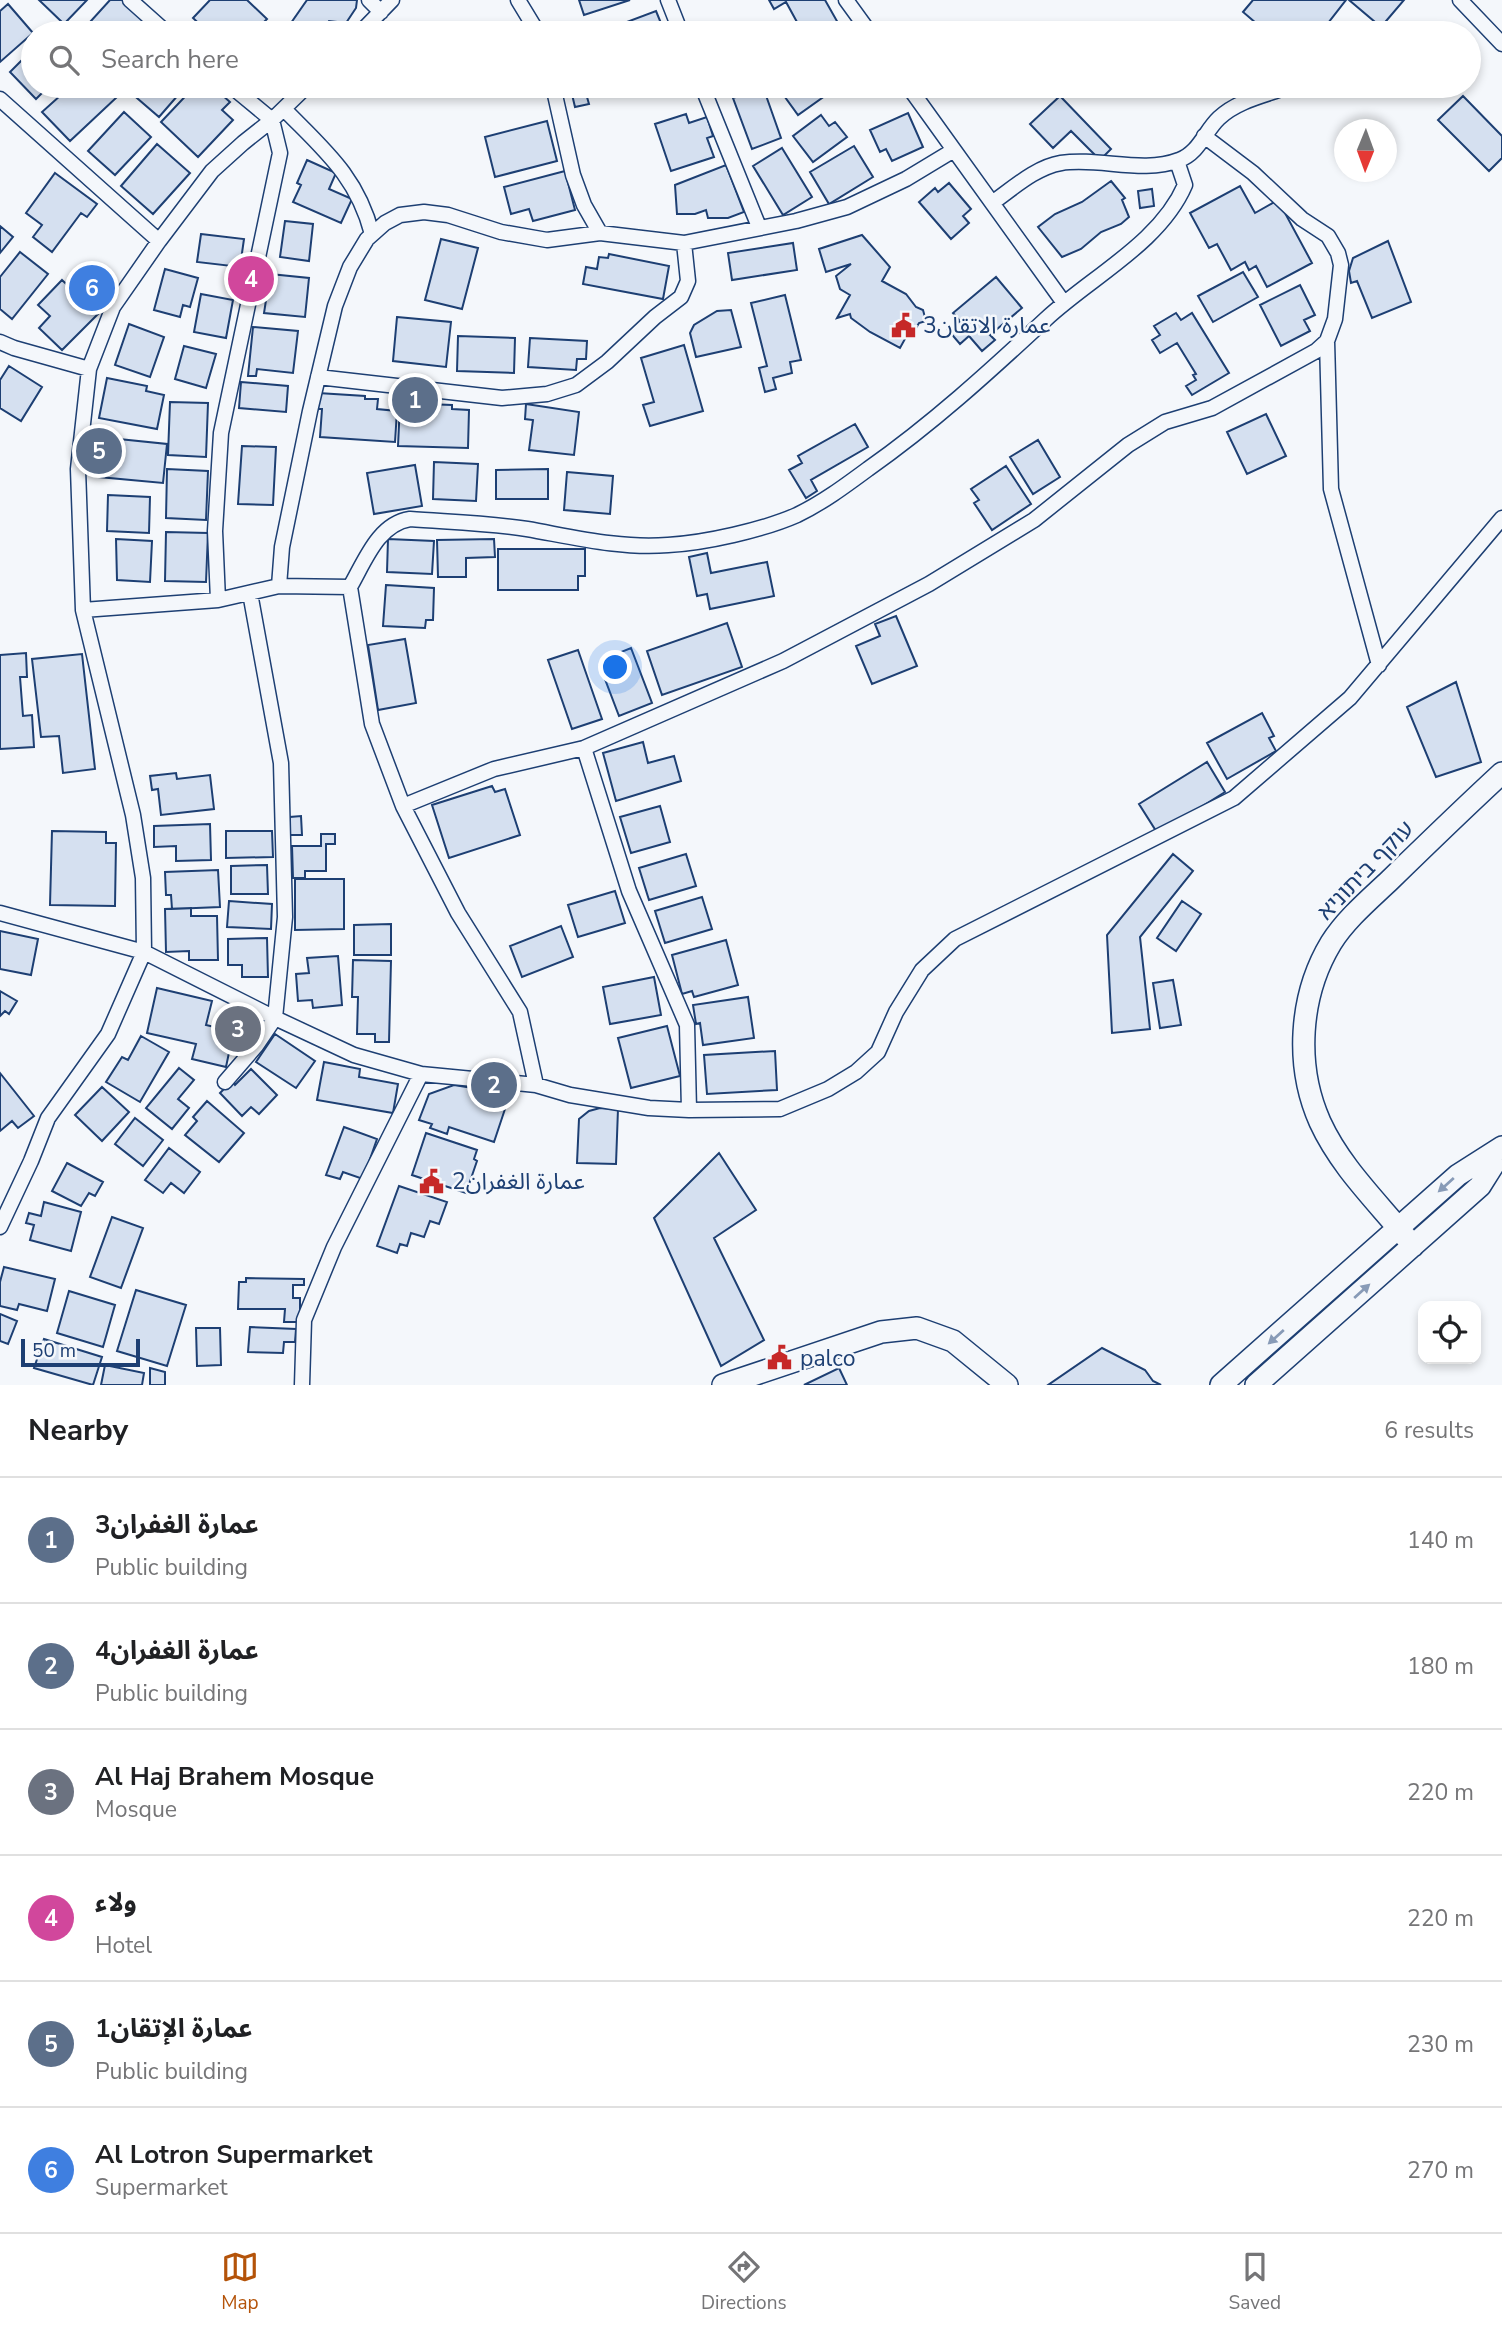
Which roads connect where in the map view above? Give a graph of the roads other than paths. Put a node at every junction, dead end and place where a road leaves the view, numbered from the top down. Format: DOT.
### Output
graph roads {
  1 [pos="130,0"];
  2 [pos="369,0"];
  3 [pos="392,0"];
  4 [pos="517,0"];
  5 [pos="668,0"];
  6 [pos="846,0"];
  7 [pos="1461,0"];
  8 [pos="381,12"];
  9 [pos="154,21"];
  10 [pos="372,21"];
  11 [pos="530,21"];
  12 [pos="676,21"];
  13 [pos="861,21"];
  14 [pos="1481,21"];
  15 [pos="1481,21"];
  16 [pos="1502,44"];
  17 [pos="245,98"];
  18 [pos="295,98"];
  19 [pos="556,98"];
  20 [pos="707,98"];
  21 [pos="917,98"];
  22 [pos="1255,98"];
  23 [pos="0,99"];
  24 [pos="284,109"];
  25 [pos="272,120"];
  26 [pos="1204,136"];
  27 [pos="954,150"];
  28 [pos="1177,161"];
  29 [pos="992,203"];
  30 [pos="759,227"];
  31 [pos="600,233"];
  32 [pos="372,234"];
  33 [pos="159,241"];
  34 [pos="684,243"];
  35 [pos="1064,303"];
  36 [pos="1327,341"];
  37 [pos="0,342"];
  38 [pos="89,369"];
  39 [pos="318,377"];
  40 [pos="1502,518"];
  41 [pos="279,586"];
  42 [pos="350,587"];
  43 [pos="250,593"];
  44 [pos="218,600"];
  45 [pos="83,610"];
  46 [pos="1379,665"];
  47 [pos="584,748"];
  48 [pos="1502,774"];
  49 [pos="403,806"];
  50 [pos="0,913"];
  51 [pos="144,952"];
  52 [pos="275,1018"];
  53 [pos="421,1074"];
  54 [pos="225,1082"];
  55 [pos="536,1085"];
  56 [pos="689,1110"];
  57 [pos="1502,1149"];
  58 [pos="0,1227"];
  59 [pos="1398,1228"];
  60 [pos="1413,1246"];
  61 [pos="303,1385"];
  62 [pos="723,1385"];
  63 [pos="1007,1385"];
  64 [pos="1221,1385"];
  65 [pos="1256,1385"];
  1 -- 9 [label="street"];
  2 -- 8 [label="street"];
  3 -- 8 [label="street"];
  4 -- 11 [label="street"];
  5 -- 12 [label="street"];
  6 -- 13 [label="street"];
  7 -- 15 [label="street"];
  8 -- 10 [label="street"];
  14 -- 16 [label="street"];
  17 -- 25 [label="street"];
  18 -- 24 [label="street"];
  19 -- 31 [label="street"];
  20 -- 30 [label="street"];
  21 -- 27 [label="street"];
  22 -- 26 [label="street"];
  23 -- 33 [label="street"];
  24 -- 25 [label="street"];
  24 -- 32 [label="street"];
  25 -- 33 [label="street"];
  25 -- 44 [label="street"];
  26 -- 28 [label="street"];
  26 -- 36 [label="street"];
  27 -- 29 [label="street"];
  27 -- 30 [label="street"];
  28 -- 29 [label="street"];
  28 -- 35 [label="street"];
  29 -- 35 [label="street"];
  30 -- 34 [label="street"];
  31 -- 32 [label="street"];
  31 -- 34 [label="street"];
  32 -- 39 [label="street"];
  33 -- 38 [label="street"];
  34 -- 39 [label="street"];
  35 -- 42 [label="street"];
  36 -- 46 [label="street"];
  36 -- 47 [label="street"];
  37 -- 38 [label="street"];
  38 -- 45 [label="street"];
  39 -- 41 [label="street"];
  40 -- 46 [label="street"];
  41 -- 42 [label="street"];
  41 -- 43 [label="street"];
  42 -- 49 [label="street"];
  43 -- 44 [label="street"];
  43 -- 52 [label="street"];
  44 -- 45 [label="street"];
  45 -- 51 [label="street"];
  46 -- 56 [label="street"];
  47 -- 49 [label="street"];
  47 -- 56 [label="street"];
  48 -- 59 [label="street, עוקף ביתוניא"];
  49 -- 55 [label="street"];
  50 -- 51 [label="street"];
  51 -- 52 [label="street"];
  51 -- 58 [label="street"];
  52 -- 53 [label="street"];
  52 -- 54 [label="street"];
  53 -- 55 [label="street"];
  53 -- 61 [label="street"];
  55 -- 56 [label="street"];
  57 -- 59 [label="street, one-way"];
  57 -- 60 [label="street"];
  59 -- 60 [label="street, עוקף ביתוניא"];
  59 -- 64 [label="street, one-way"];
  65 -- 60 [label="street, one-way"];
  62 -- 63 [label="street"];
}
